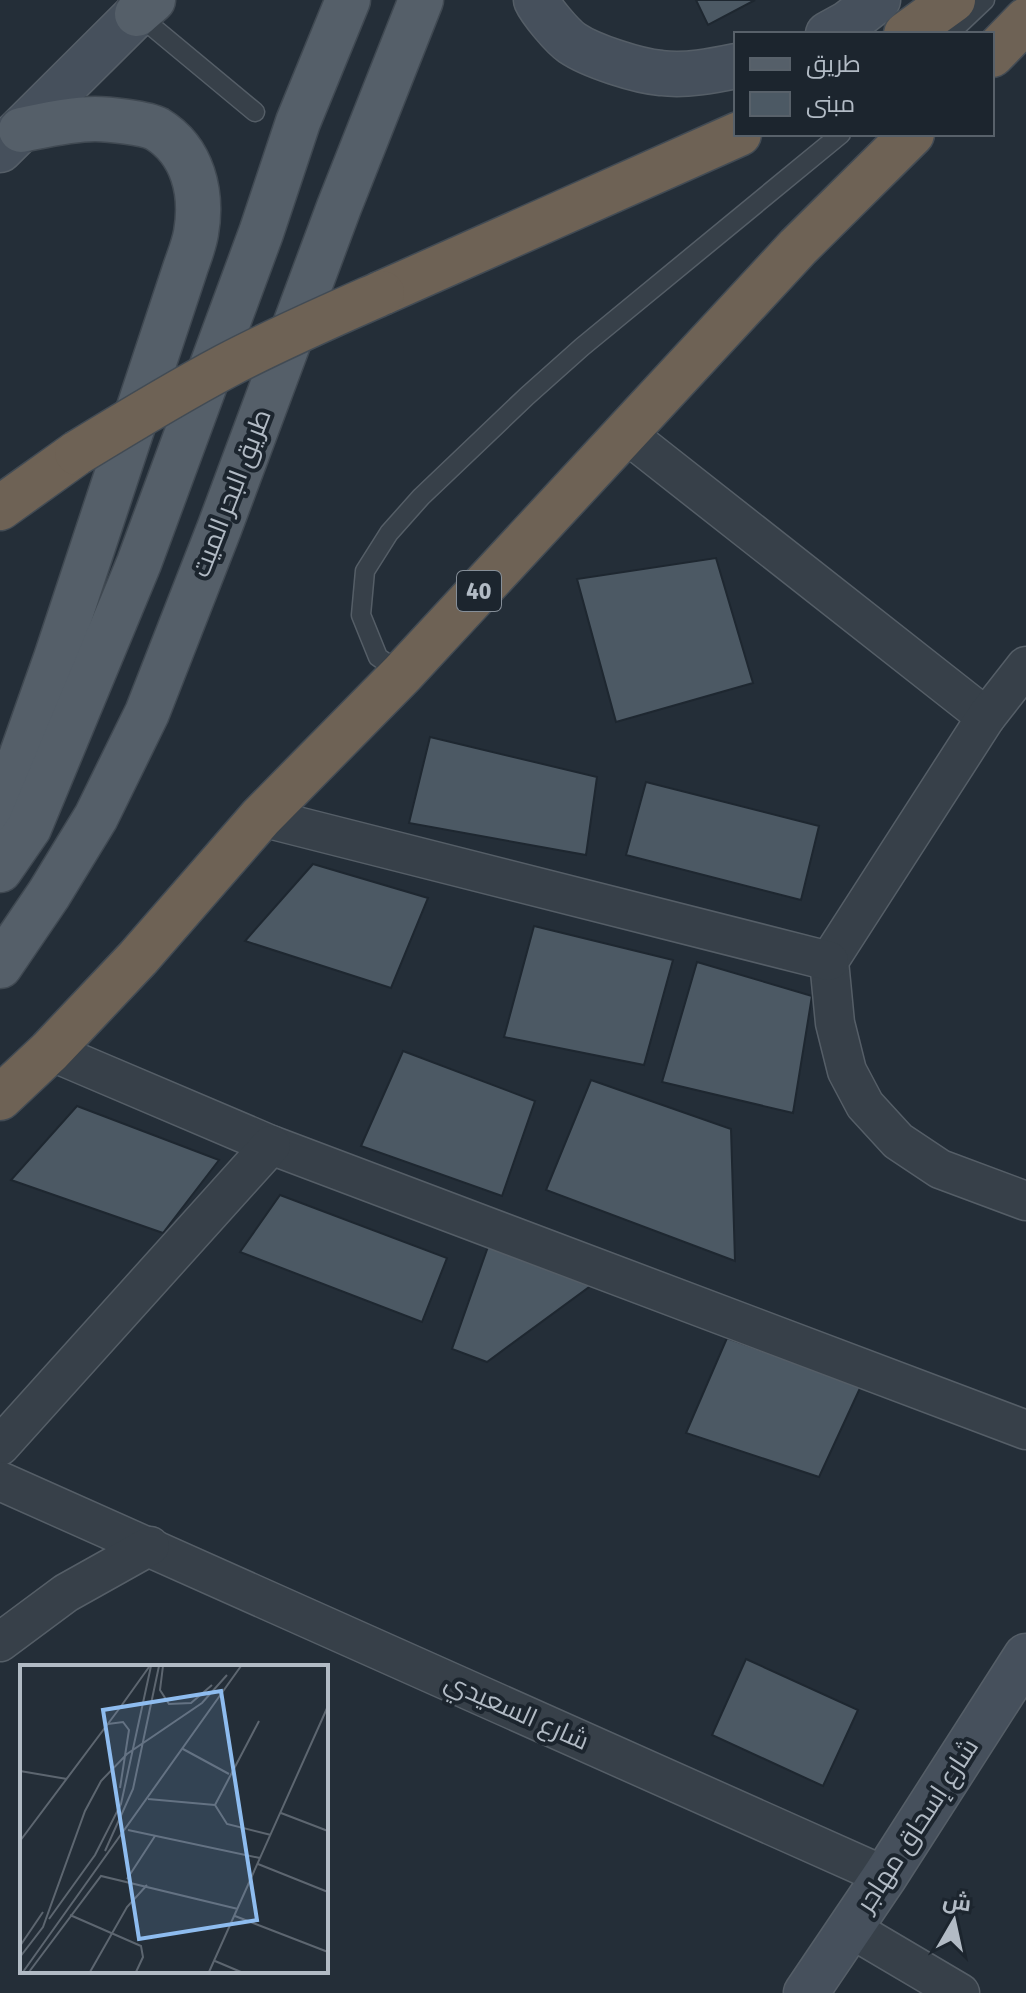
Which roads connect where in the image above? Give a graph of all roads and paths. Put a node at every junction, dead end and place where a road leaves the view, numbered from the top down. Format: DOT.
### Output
graph roads {
  1 [pos="348,0"];
  2 [pos="421,0"];
  3 [pos="536,0"];
  4 [pos="878,0"];
  5 [pos="953,0"];
  6 [pos="985,0"];
  7 [pos="137,5"];
  8 [pos="1026,20"];
  9 [pos="832,32"];
  10 [pos="909,32"];
  11 [pos="951,32"];
  12 [pos="994,53"];
  13 [pos="734,66"];
  14 [pos="255,112"];
  15 [pos="298,122"];
  16 [pos="735,136"];
  17 [pos="839,136"];
  18 [pos="910,136"];
  19 [pos="11,140"];
  20 [pos="339,207"];
  21 [pos="624,432"];
  22 [pos="0,508"];
  23 [pos="1026,666"];
  24 [pos="402,674"];
  25 [pos="986,717"];
  26 [pos="0,816"];
  27 [pos="261,817"];
  28 [pos="0,870"];
  29 [pos="829,961"];
  30 [pos="0,966"];
  31 [pos="50,1051"];
  32 [pos="0,1098"];
  33 [pos="271,1145"];
  34 [pos="1026,1201"];
  35 [pos="1026,1430"];
  36 [pos="0,1446"];
  37 [pos="0,1481"];
  38 [pos="150,1546"];
  39 [pos="0,1642"];
  40 [pos="1026,1656"];
  41 [pos="885,1876"];
  42 [pos="850,1928"];
  43 [pos="806,1993"];
  44 [pos="960,1993"];
  1 -- 15 [label="main road"];
  2 -- 20 [label="main road, طريق البحر الميت"];
  3 -- 13 [label="street"];
  4 -- 9 [label="street"];
  5 -- 10 [label="highway"];
  6 -- 11 [label="lane"];
  7 -- 14 [label="lane"];
  7 -- 19 [label="street"];
  8 -- 12 [label="highway"];
  15 -- 20 [label="main road"];
  15 -- 28 [label="main road"];
  16 -- 22 [label="highway, bridge"];
  17 -- 24 [label="lane"];
  18 -- 21 [label="highway, 40"];
  19 -- 26 [label="main road"];
  20 -- 30 [label="main road, طريق البحر الميت"];
  21 -- 24 [label="highway, 40"];
  21 -- 25 [label="street"];
  23 -- 25 [label="street"];
  24 -- 27 [label="highway, 40"];
  25 -- 29 [label="street"];
  27 -- 29 [label="street"];
  27 -- 31 [label="highway, 40"];
  29 -- 34 [label="street"];
  31 -- 32 [label="highway, 40"];
  31 -- 33 [label="street"];
  33 -- 35 [label="street"];
  33 -- 36 [label="street"];
  37 -- 38 [label="street, شارع السعيدي"];
  38 -- 39 [label="street"];
  38 -- 41 [label="street, شارع السعيدي"];
  40 -- 41 [label="street, شارع إسحاق مهاجر"];
  41 -- 42 [label="street, شارع إسحاق مهاجر"];
  42 -- 43 [label="street, شارع إسحاق مهاجر"];
  42 -- 44 [label="street"];
}
